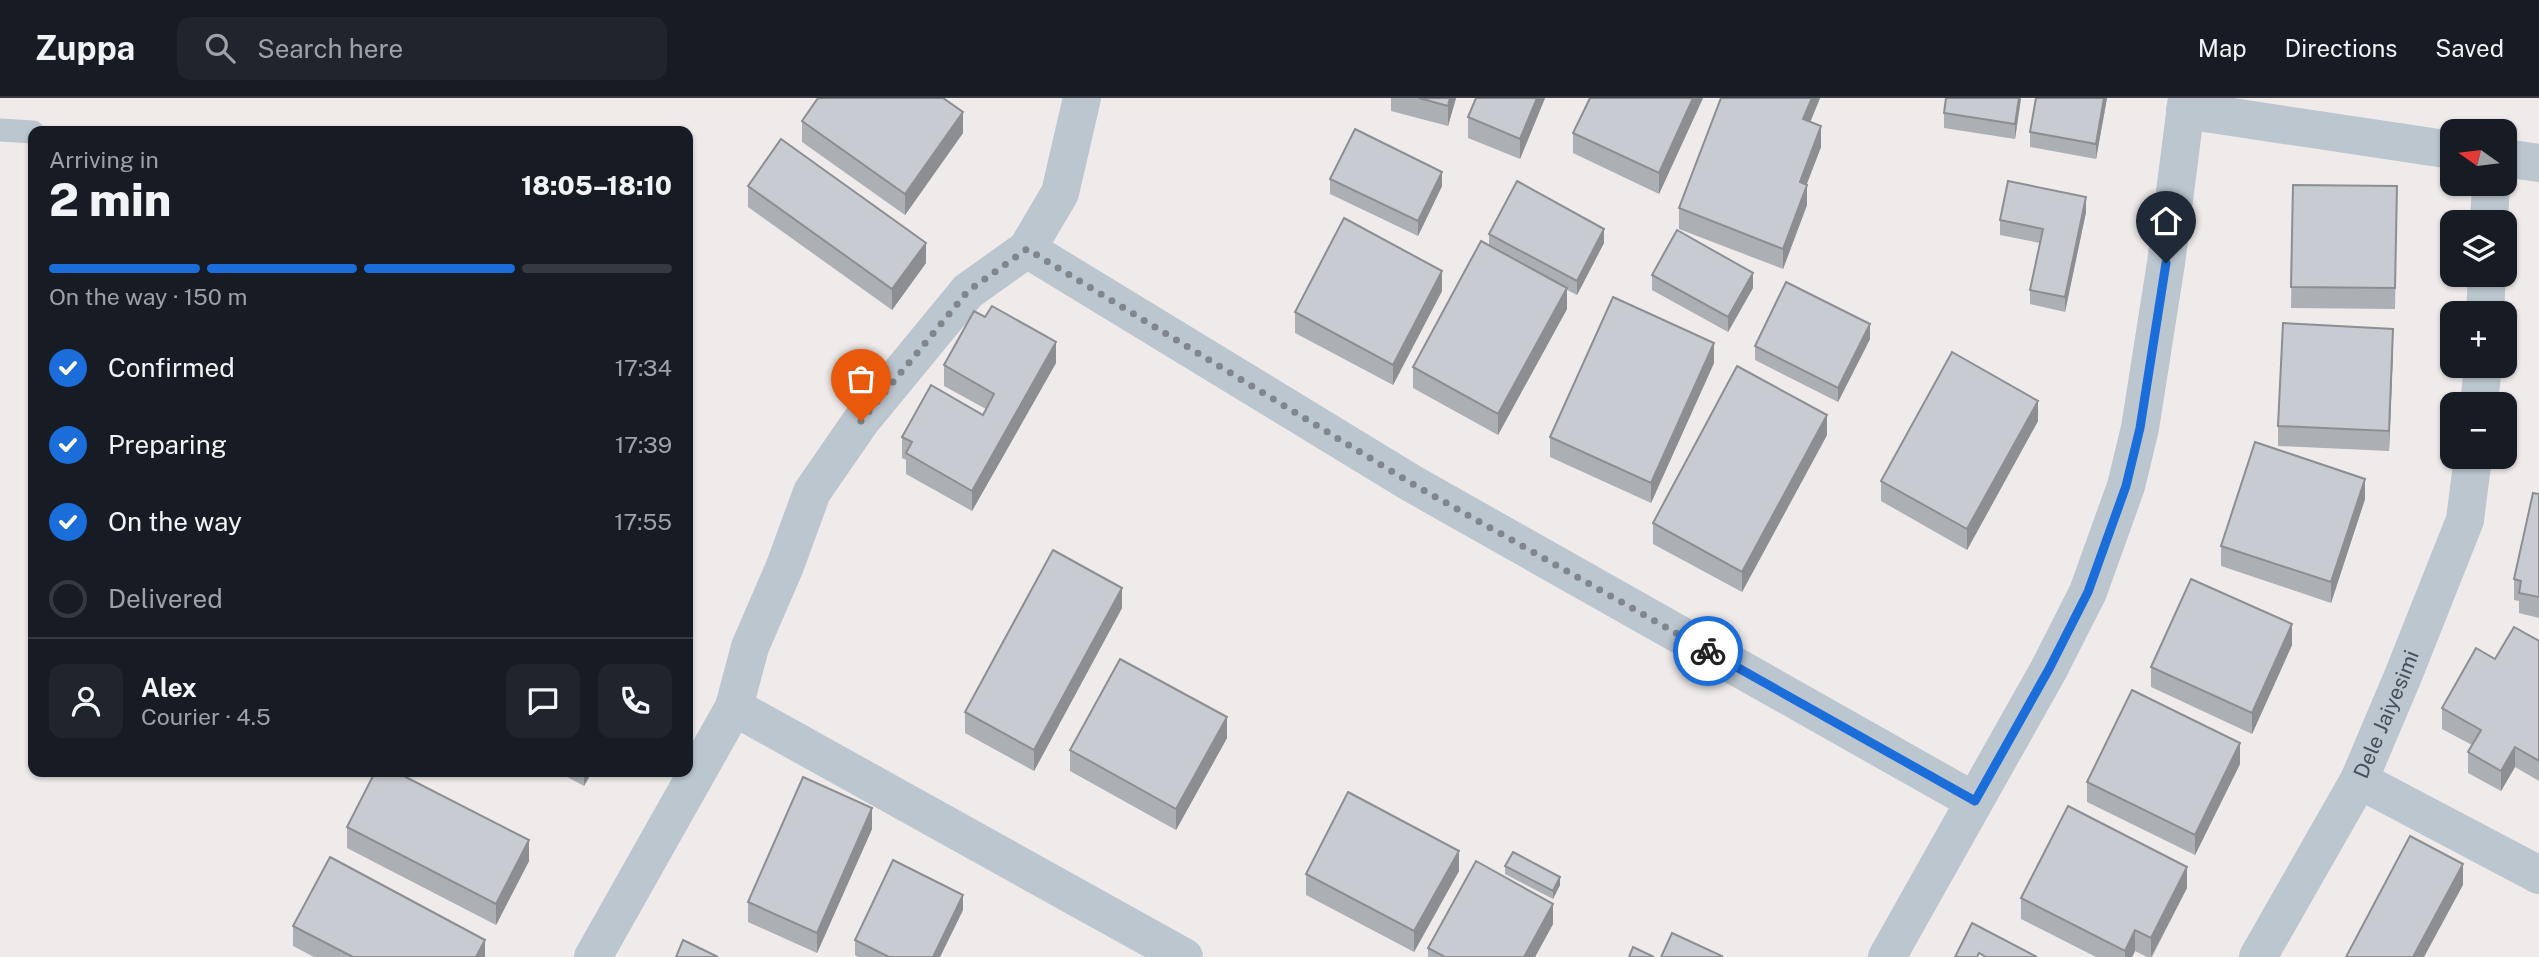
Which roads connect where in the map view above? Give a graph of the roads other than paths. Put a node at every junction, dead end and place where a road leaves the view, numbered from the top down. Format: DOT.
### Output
graph roads {
  1 [pos="1082,98"];
  2 [pos="2186,104"];
  3 [pos="0,130"];
  4 [pos="28,132"];
  5 [pos="2440,148"];
  6 [pos="2517,160"];
  7 [pos="2539,163"];
  8 [pos="1027,249"];
  9 [pos="2471,469"];
  10 [pos="734,707"];
  11 [pos="2359,780"];
  12 [pos="1975,801"];
  13 [pos="2539,875"];
  14 [pos="593,957"];
  15 [pos="1184,957"];
  16 [pos="1886,957"];
  17 [pos="2258,957"];
  1 -- 8 [label="street"];
  2 -- 5 [label="street"];
  2 -- 12 [label="street"];
  3 -- 4 [label="lane"];
  6 -- 7 [label="street"];
  8 -- 10 [label="street"];
  8 -- 12 [label="street"];
  9 -- 11 [label="street, Dele Jaiyesimi"];
  10 -- 14 [label="street"];
  10 -- 15 [label="street"];
  11 -- 13 [label="street"];
  11 -- 17 [label="street, Dele Jaiyesimi"];
  12 -- 16 [label="street"];
}
